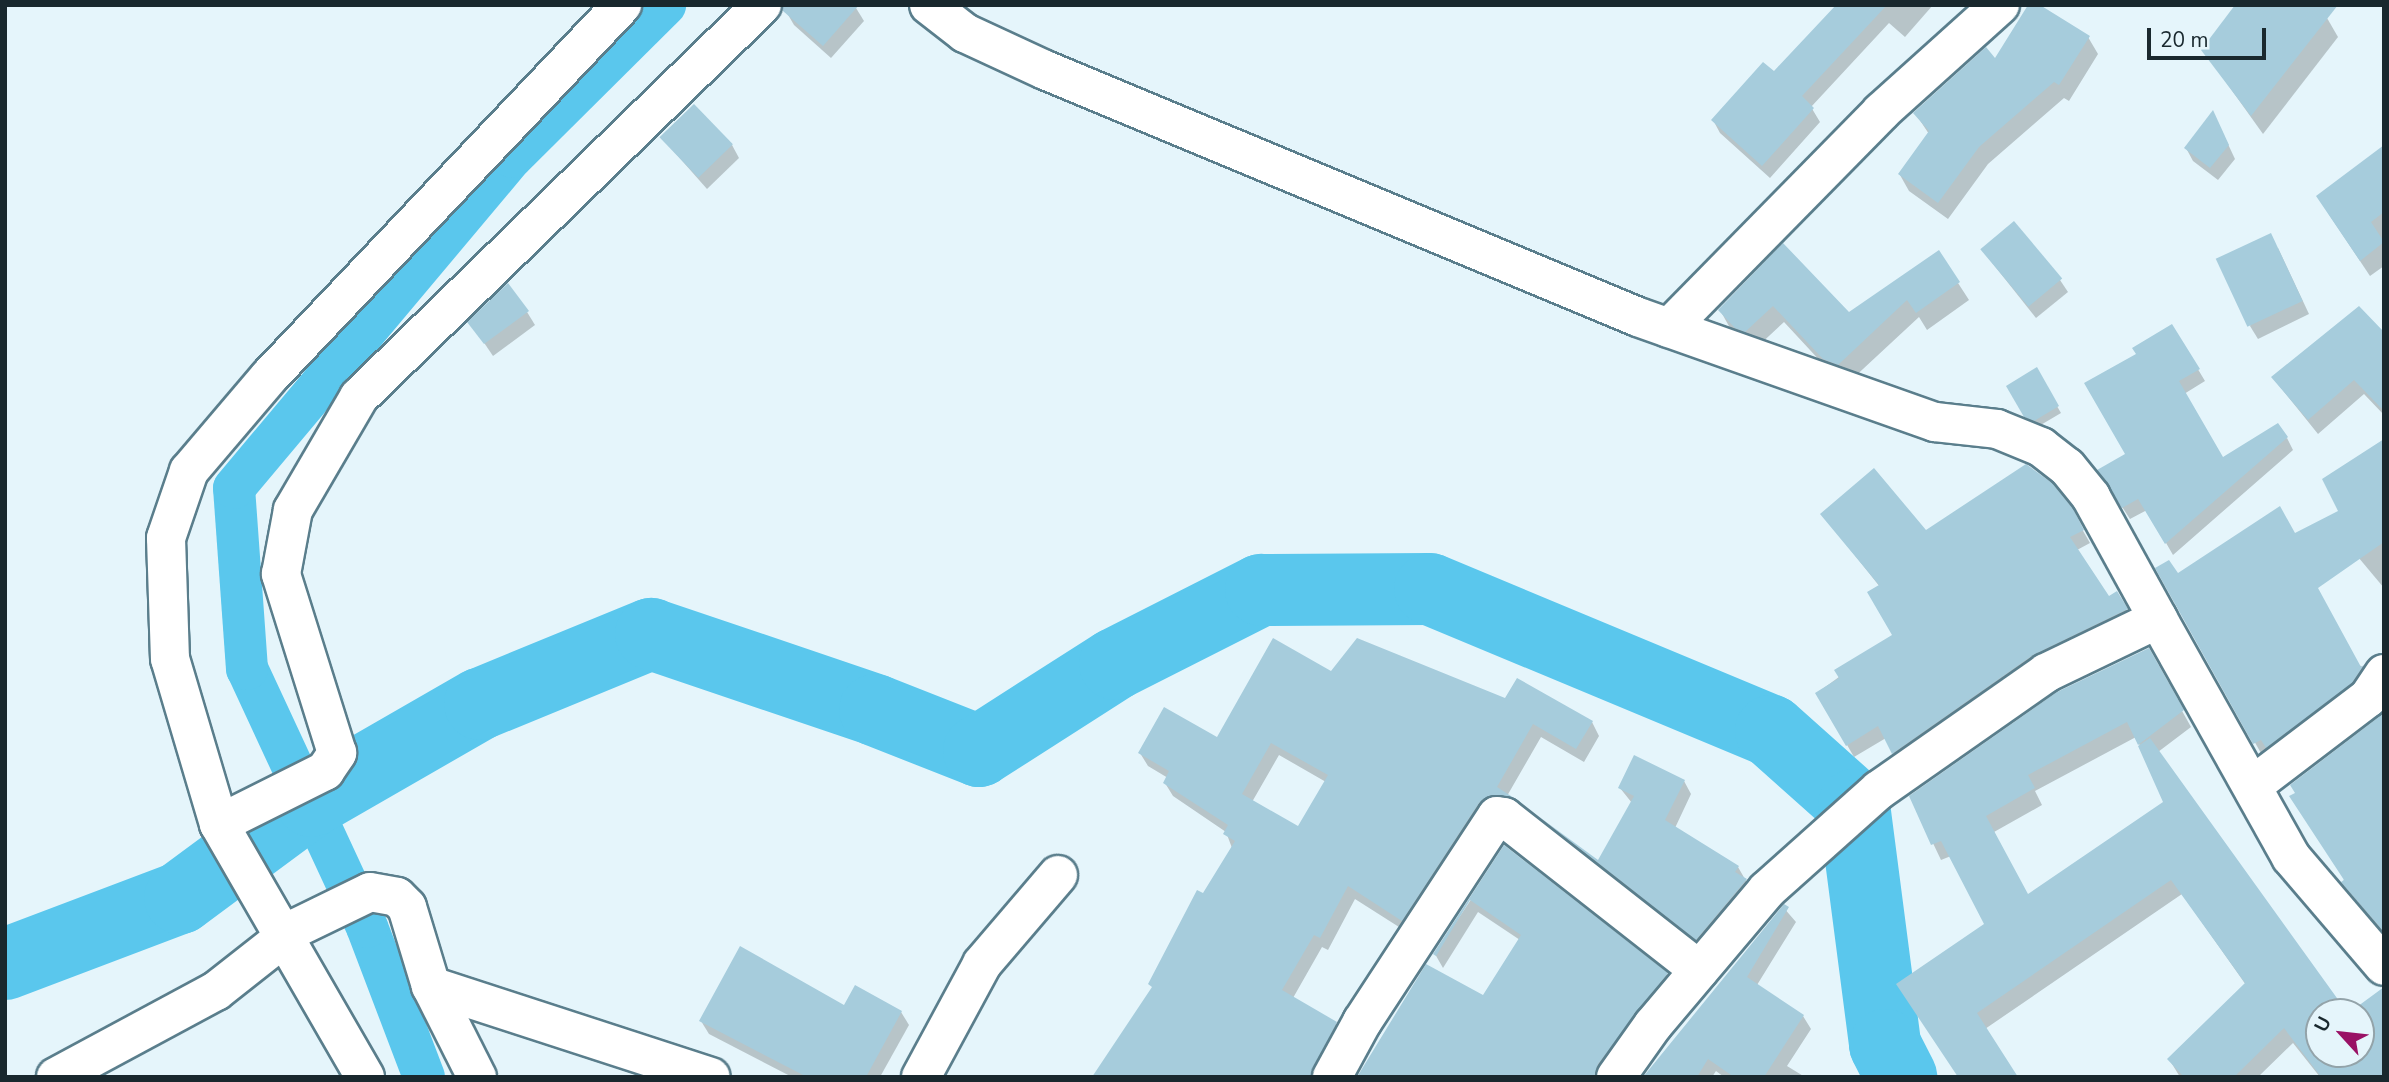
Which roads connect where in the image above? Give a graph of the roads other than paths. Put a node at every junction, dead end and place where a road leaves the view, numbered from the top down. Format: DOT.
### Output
graph roads {
  1 [pos="622,5"];
  2 [pos="762,5"];
  3 [pos="929,5"];
  4 [pos="2000,5"];
  5 [pos="1669,328"];
  6 [pos="2158,619"];
  7 [pos="2384,674"];
  8 [pos="2252,786"];
  9 [pos="223,832"];
  10 [pos="1058,875"];
  11 [pos="283,925"];
  12 [pos="2384,966"];
  13 [pos="1699,970"];
  14 [pos="431,986"];
  15 [pos="56,1077"];
  16 [pos="365,1077"];
  17 [pos="477,1077"];
  18 [pos="711,1077"];
  19 [pos="920,1077"];
  20 [pos="1332,1077"];
  21 [pos="1616,1077"];
  1 -- 9 [label="street"];
  2 -- 9 [label="street"];
  3 -- 5 [label="street"];
  4 -- 5 [label="street"];
  5 -- 6 [label="street"];
  6 -- 8 [label="street"];
  6 -- 13 [label="street"];
  7 -- 8 [label="street"];
  8 -- 12 [label="street"];
  9 -- 11 [label="street"];
  10 -- 19 [label="street"];
  11 -- 14 [label="street"];
  11 -- 15 [label="street"];
  11 -- 16 [label="street"];
  13 -- 20 [label="street"];
  13 -- 21 [label="street"];
  14 -- 17 [label="street"];
  14 -- 18 [label="street"];
}
